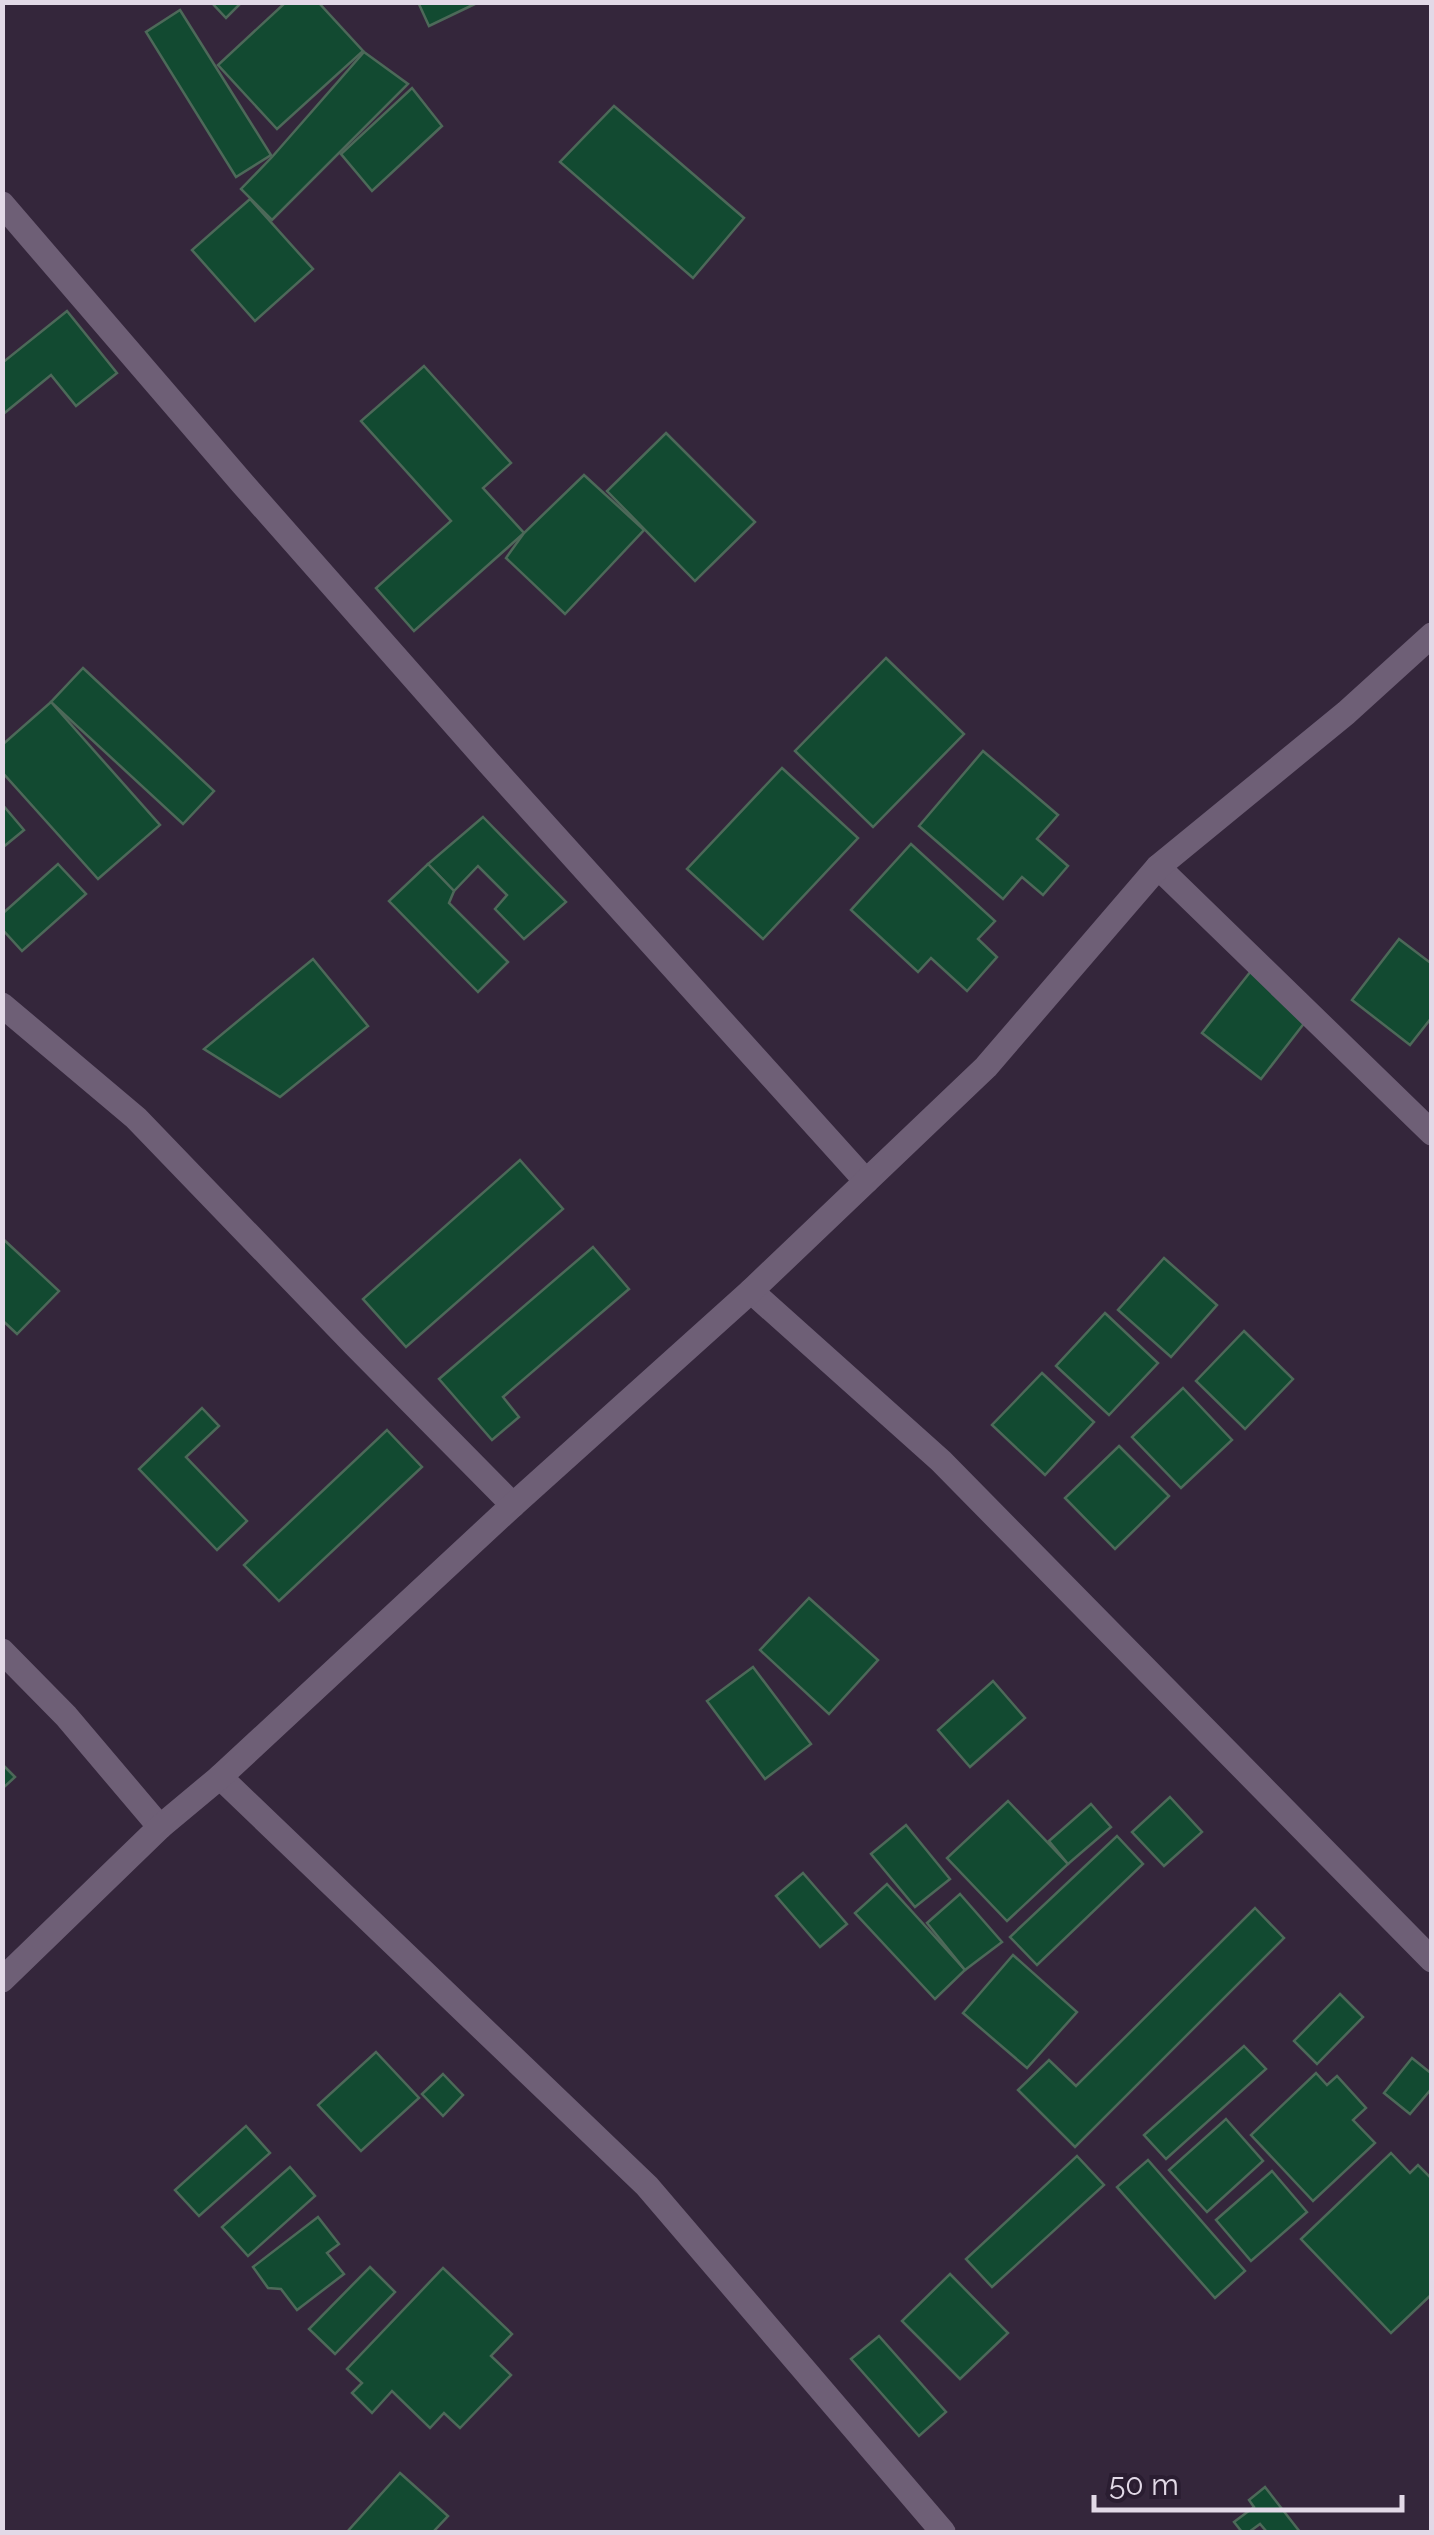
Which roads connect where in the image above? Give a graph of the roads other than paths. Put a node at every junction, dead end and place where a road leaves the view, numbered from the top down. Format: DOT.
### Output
graph roads {
  1 [pos="2,204"];
  2 [pos="1432,635"];
  3 [pos="1158,866"];
  4 [pos="2,1005"];
  5 [pos="1432,1133"];
  6 [pos="866,1181"];
  7 [pos="751,1291"];
  8 [pos="513,1504"];
  9 [pos="2,1650"];
  10 [pos="220,1778"];
  11 [pos="160,1827"];
  12 [pos="1432,1960"];
  13 [pos="2,1980"];
  14 [pos="942,2532"];
  1 -- 6 [label="street"];
  2 -- 3 [label="street"];
  3 -- 5 [label="street"];
  3 -- 6 [label="street"];
  4 -- 8 [label="street"];
  6 -- 7 [label="street"];
  7 -- 8 [label="street"];
  7 -- 12 [label="street"];
  8 -- 10 [label="street"];
  9 -- 11 [label="street"];
  10 -- 11 [label="street"];
  10 -- 14 [label="street"];
  11 -- 13 [label="street"];
}
